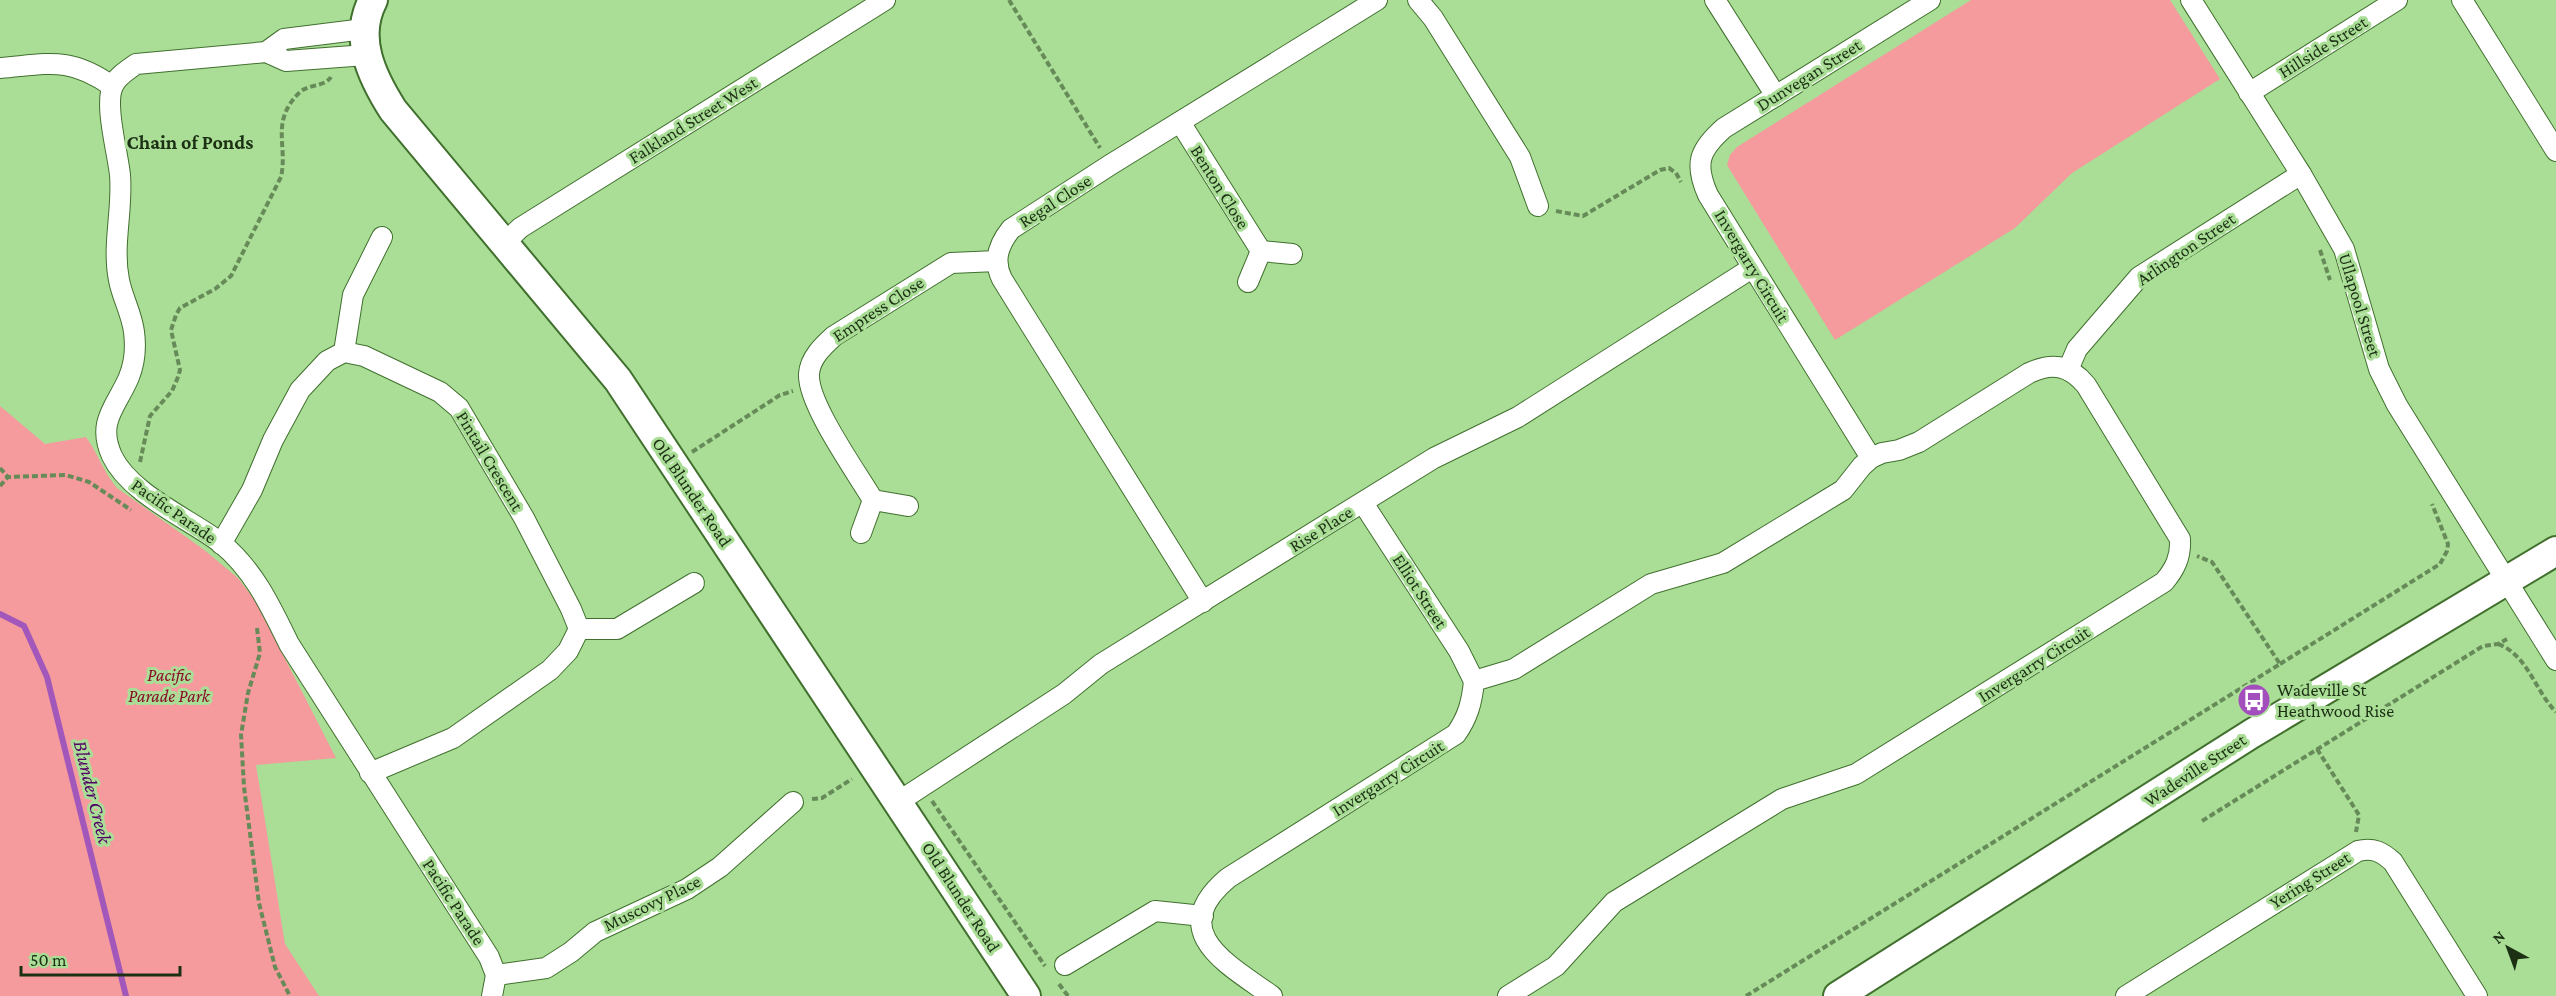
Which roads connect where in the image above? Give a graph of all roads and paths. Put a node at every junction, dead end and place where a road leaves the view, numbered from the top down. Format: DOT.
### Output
graph roads {
  1 [pos="373,0"];
  2 [pos="885,0"];
  3 [pos="1009,0"];
  4 [pos="1377,0"];
  5 [pos="1418,0"];
  6 [pos="1715,0"];
  7 [pos="1930,0"];
  8 [pos="2191,0"];
  9 [pos="2397,0"];
  10 [pos="2462,0"];
  11 [pos="365,42"];
  12 [pos="266,52"];
  13 [pos="328,59"];
  14 [pos="0,68"];
  15 [pos="112,86"];
  16 [pos="2249,93"];
  17 [pos="1776,96"];
  18 [pos="1180,122"];
  19 [pos="2556,151"];
  20 [pos="1700,161"];
  21 [pos="1110,165"];
  22 [pos="2301,174"];
  23 [pos="1686,190"];
  24 [pos="1538,207"];
  25 [pos="382,237"];
  26 [pos="504,243"];
  27 [pos="2319,249"];
  28 [pos="1261,251"];
  29 [pos="1292,254"];
  30 [pos="997,261"];
  31 [pos="1752,268"];
  32 [pos="1248,282"];
  33 [pos="2331,282"];
  34 [pos="344,352"];
  35 [pos="2068,370"];
  36 [pos="811,386"];
  37 [pos="1871,458"];
  38 [pos="674,464"];
  39 [pos="0,468"];
  40 [pos="8,477"];
  41 [pos="130,482"];
  42 [pos="0,486"];
  43 [pos="116,500"];
  44 [pos="873,500"];
  45 [pos="2431,500"];
  46 [pos="1363,502"];
  47 [pos="908,506"];
  48 [pos="136,513"];
  49 [pos="861,533"];
  50 [pos="221,544"];
  51 [pos="2180,549"];
  52 [pos="2556,551"];
  53 [pos="2508,581"];
  54 [pos="694,583"];
  55 [pos="1203,602"];
  56 [pos="257,621"];
  57 [pos="579,629"];
  58 [pos="2507,639"];
  59 [pos="2498,644"];
  60 [pos="2556,660"];
  61 [pos="2280,664"];
  62 [pos="1474,681"];
  63 [pos="2556,712"];
  64 [pos="2317,749"];
  65 [pos="874,765"];
  66 [pos="370,773"];
  67 [pos="922,786"];
  68 [pos="793,802"];
  69 [pos="898,802"];
  70 [pos="2202,821"];
  71 [pos="2365,849"];
  72 [pos="1203,916"];
  73 [pos="1056,971"];
  74 [pos="496,975"];
  75 [pos="290,996"];
  76 [pos="492,996"];
  77 [pos="1026,996"];
  78 [pos="1068,996"];
  79 [pos="1272,996"];
  80 [pos="1508,996"];
  81 [pos="1746,996"];
  82 [pos="1838,996"];
  83 [pos="2126,996"];
  84 [pos="2476,996"];
  1 -- 11 [label="main road"];
  2 -- 26 [label="street, Falkland Street West"];
  3 -- 21 [label="path"];
  4 -- 18 [label="street, Regal Close"];
  5 -- 24 [label="street"];
  6 -- 17 [label="street"];
  7 -- 17 [label="street, Dunvegan Street"];
  8 -- 16 [label="street, Ullapool Street"];
  9 -- 16 [label="street, Hillside Street"];
  10 -- 19 [label="street"];
  11 -- 12 [label="street"];
  11 -- 13 [label="street"];
  11 -- 26 [label="main road, Old Blunder Road"];
  12 -- 13 [label="street"];
  12 -- 15 [label="street"];
  13 -- 41 [label="path"];
  14 -- 15 [label="street"];
  15 -- 41 [label="street, Pacific Parade"];
  16 -- 22 [label="street, Ullapool Street"];
  17 -- 20 [label="street, Dunvegan Street"];
  18 -- 21 [label="street, Regal Close"];
  18 -- 28 [label="street, Benton Close"];
  20 -- 31 [label="street, Invergarry Circuit"];
  21 -- 30 [label="street, Regal Close"];
  22 -- 35 [label="street, Arlington Street"];
  22 -- 53 [label="street, Ullapool Street"];
  23 -- 24 [label="path"];
  25 -- 34 [label="street"];
  26 -- 38 [label="main road, Old Blunder Road"];
  27 -- 33 [label="path"];
  28 -- 29 [label="street"];
  28 -- 32 [label="street"];
  30 -- 36 [label="street, Empress Close"];
  30 -- 55 [label="street"];
  31 -- 37 [label="street, Invergarry Circuit"];
  31 -- 46 [label="street, Rise Place"];
  34 -- 50 [label="street"];
  34 -- 57 [label="street, Pintail Crescent"];
  35 -- 37 [label="street"];
  35 -- 51 [label="street"];
  36 -- 38 [label="path"];
  36 -- 44 [label="street"];
  37 -- 62 [label="street"];
  38 -- 65 [label="main road, Old Blunder Road"];
  39 -- 40 [label="path"];
  40 -- 42 [label="path"];
  40 -- 43 [label="path"];
  41 -- 43 [label="path"];
  41 -- 50 [label="street, Pacific Parade"];
  43 -- 48 [label="path"];
  44 -- 47 [label="street"];
  44 -- 49 [label="street"];
  45 -- 61 [label="path"];
  46 -- 55 [label="street, Rise Place"];
  46 -- 62 [label="street, Elliot Street"];
  50 -- 66 [label="street, Pacific Parade"];
  51 -- 61 [label="path"];
  51 -- 80 [label="street, Invergarry Circuit"];
  52 -- 53 [label="main road, Wadeville Street"];
  53 -- 60 [label="street, Ullapool Street"];
  53 -- 82 [label="main road, Wadeville Street"];
  54 -- 57 [label="street"];
  55 -- 67 [label="street, Rise Place"];
  56 -- 75 [label="path"];
  57 -- 66 [label="street"];
  58 -- 59 [label="path"];
  59 -- 63 [label="path"];
  59 -- 64 [label="path"];
  61 -- 81 [label="path"];
  62 -- 72 [label="street, Invergarry Circuit"];
  64 -- 70 [label="path"];
  64 -- 71 [label="path"];
  65 -- 68 [label="path"];
  65 -- 69 [label="main road, Old Blunder Road"];
  66 -- 74 [label="street, Pacific Parade"];
  67 -- 69 [label="street, Rise Place"];
  67 -- 73 [label="path"];
  68 -- 74 [label="street, Muscovy Place"];
  69 -- 77 [label="main road, Old Blunder Road"];
  71 -- 83 [label="street, Yering Street"];
  71 -- 84 [label="street, Yering Street"];
  72 -- 73 [label="street"];
  72 -- 79 [label="street"];
  73 -- 78 [label="path"];
  74 -- 76 [label="street"];
}
